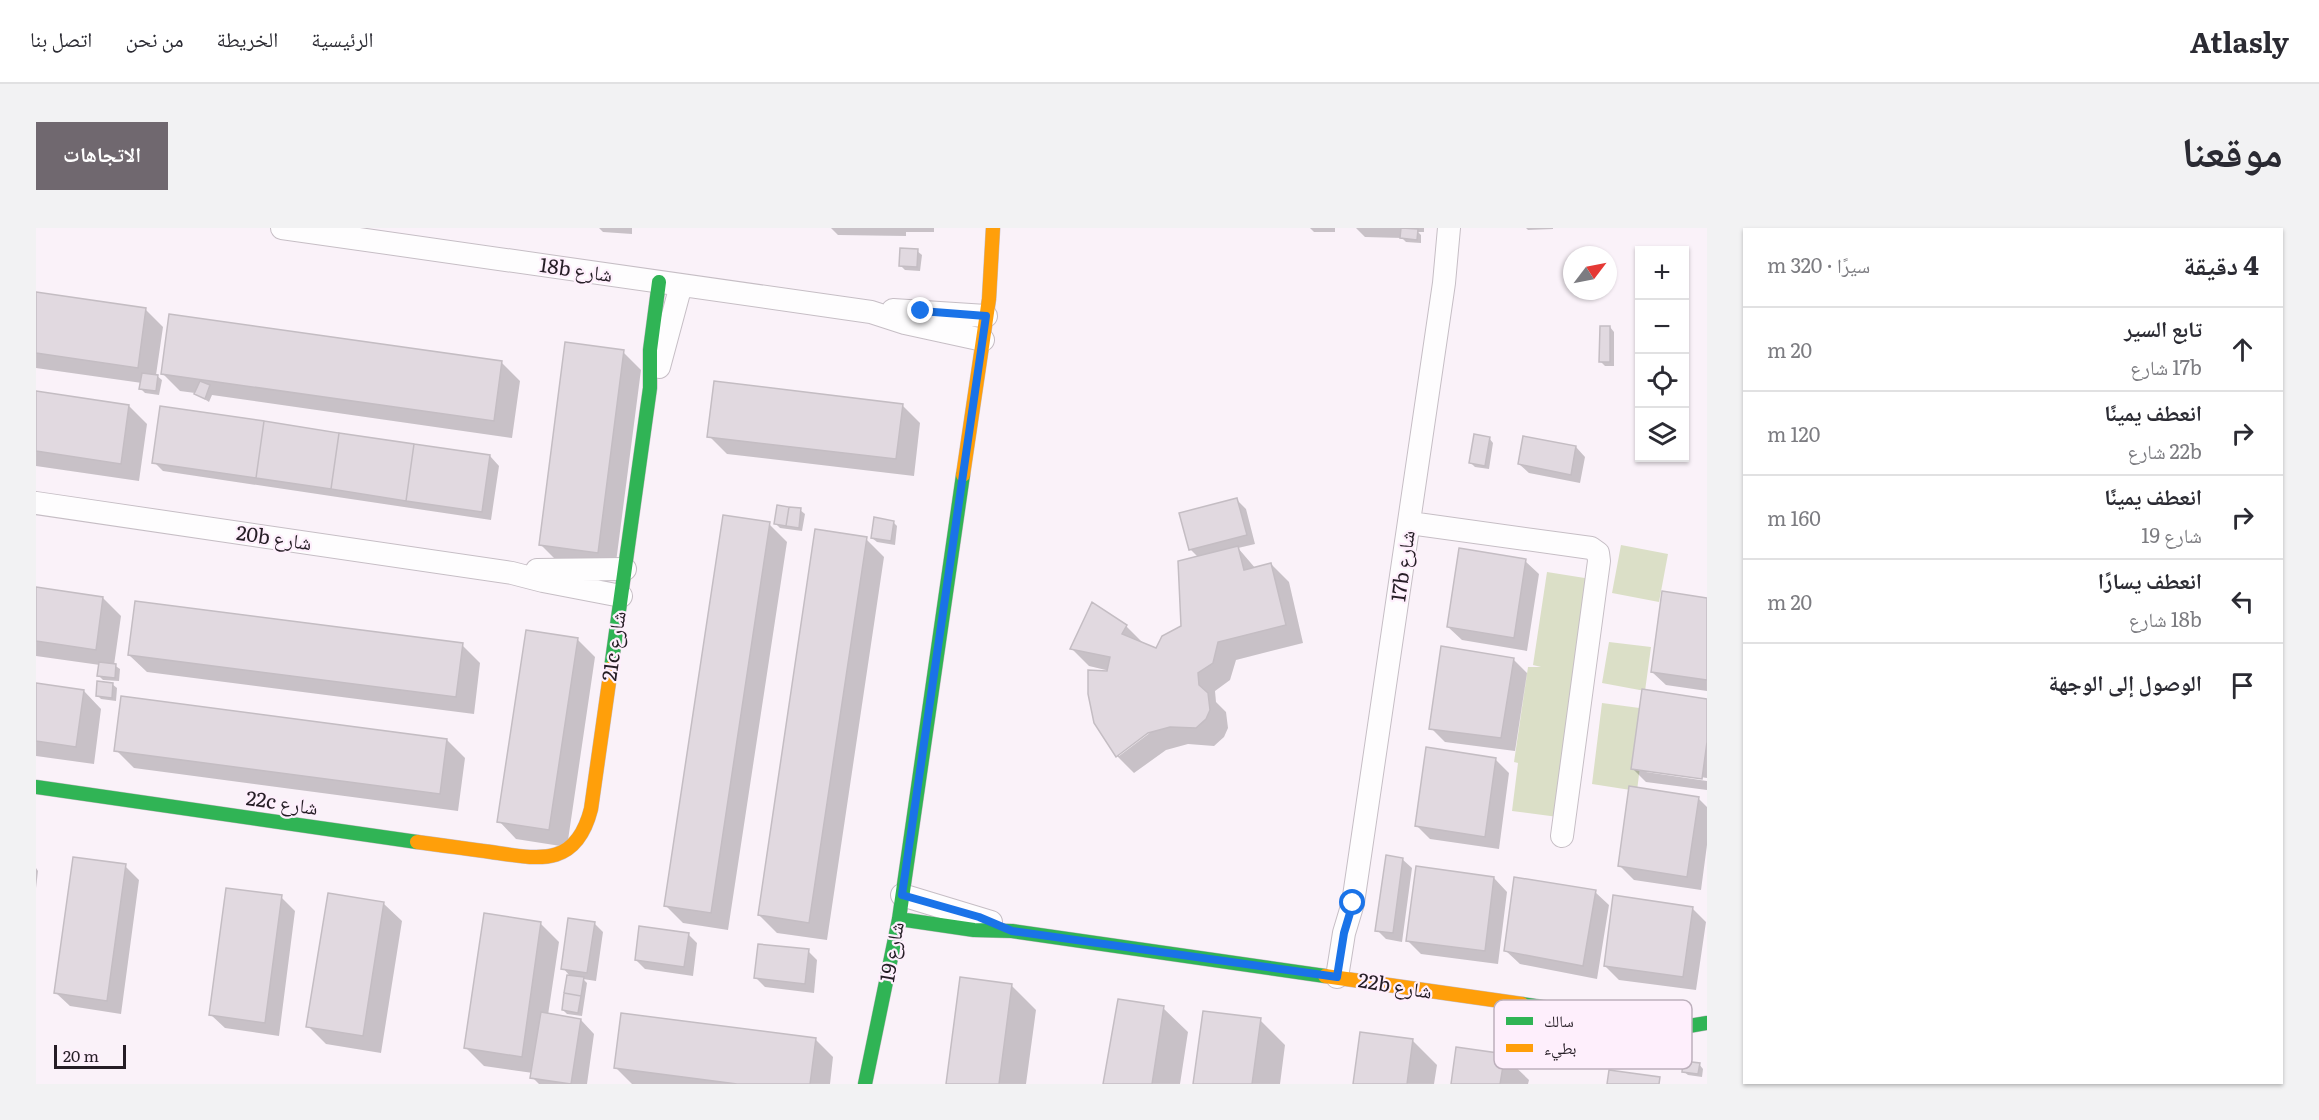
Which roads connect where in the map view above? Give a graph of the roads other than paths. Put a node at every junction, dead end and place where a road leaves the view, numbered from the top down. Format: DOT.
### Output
graph roads {
  1 [pos="282,228"];
  2 [pos="993,228"];
  3 [pos="1449,228"];
  4 [pos="658,282"];
  5 [pos="681,285"];
  6 [pos="871,312"];
  7 [pos="986,316"];
  8 [pos="983,340"];
  9 [pos="650,388"];
  10 [pos="36,503"];
  11 [pos="1410,523"];
  12 [pos="625,569"];
  13 [pos="512,573"];
  14 [pos="621,596"];
  15 [pos="36,787"];
  16 [pos="1562,836"];
  17 [pos="522,857"];
  18 [pos="902,895"];
  19 [pos="899,919"];
  20 [pos="1012,931"];
  21 [pos="1346,978"];
  22 [pos="1497,1000"];
  23 [pos="1707,1023"];
  24 [pos="1692,1026"];
  25 [pos="869,1079"];
  1 -- 4 [label="street, 18b شارع"];
  2 -- 7 [label="street, شارع 19"];
  3 -- 11 [label="street, 17b شارع"];
  4 -- 5 [label="street, 18b شارع"];
  4 -- 9 [label="street, 21c شارع"];
  5 -- 6 [label="street, 18b شارع"];
  5 -- 9 [label="street, 21c شارع"];
  6 -- 7 [label="street, 18b شارع"];
  6 -- 8 [label="street, 18b شارع"];
  7 -- 8 [label="street, شارع 19"];
  8 -- 18 [label="street, شارع 19"];
  9 -- 12 [label="street, 21c شارع"];
  10 -- 13 [label="street, 20b شارع"];
  11 -- 16 [label="street"];
  11 -- 21 [label="street, 17b شارع"];
  12 -- 13 [label="street, 20b شارع"];
  12 -- 14 [label="street, 21c شارع"];
  13 -- 14 [label="street, 20b شارع"];
  14 -- 17 [label="street, 21c شارع"];
  15 -- 17 [label="street, 22c شارع"];
  18 -- 19 [label="street, شارع 19"];
  18 -- 20 [label="street, 22b شارع"];
  19 -- 20 [label="street, 22b شارع"];
  19 -- 25 [label="street, شارع 19"];
  20 -- 21 [label="street, 22b شارع"];
  21 -- 22 [label="street, 22b شارع"];
  23 -- 24 [label="street, 22b شارع"];
}
